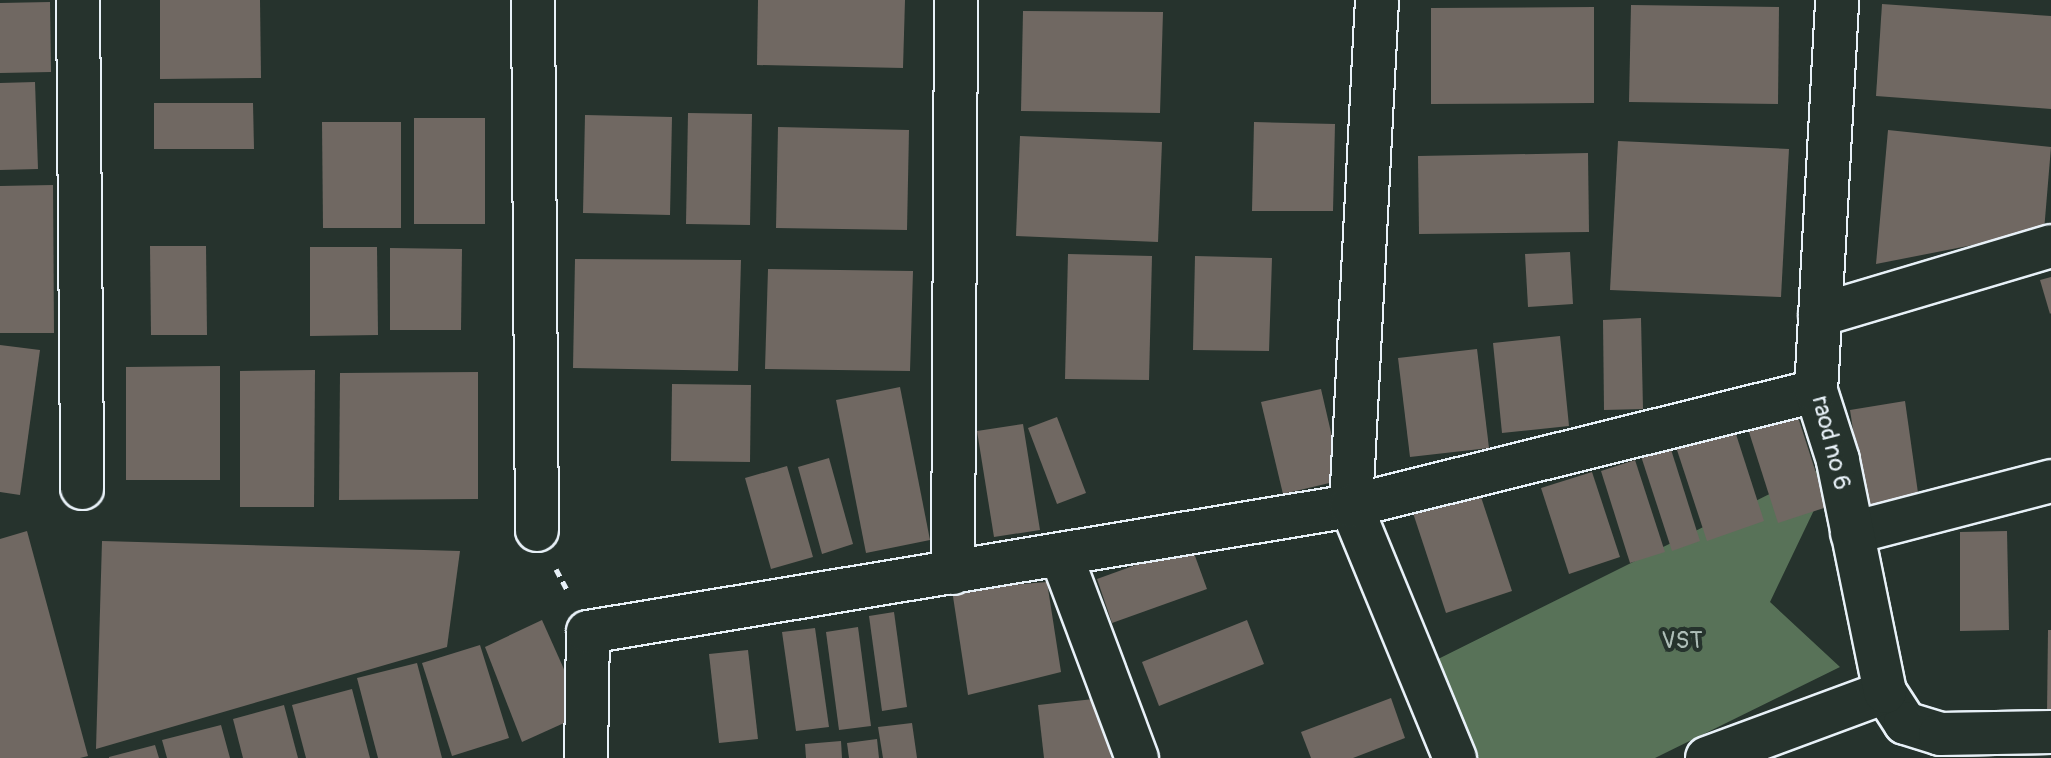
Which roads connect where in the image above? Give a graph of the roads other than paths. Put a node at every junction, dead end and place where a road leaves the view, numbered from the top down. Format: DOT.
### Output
graph roads {
  1 [pos="78,0"];
  2 [pos="533,0"];
  3 [pos="956,0"];
  4 [pos="1377,0"];
  5 [pos="1837,0"];
  6 [pos="2051,246"];
  7 [pos="1820,315"];
  8 [pos="1816,391"];
  9 [pos="2051,481"];
  10 [pos="82,488"];
  11 [pos="1351,506"];
  12 [pos="537,530"];
  13 [pos="1852,533"];
  14 [pos="1061,555"];
  15 [pos="953,573"];
  16 [pos="1885,692"];
  17 [pos="2051,732"];
  18 [pos="586,758"];
  19 [pos="1137,758"];
  20 [pos="1455,758"];
  21 [pos="1707,758"];
  1 -- 10 [label="street"];
  2 -- 12 [label="street"];
  3 -- 15 [label="street"];
  4 -- 11 [label="street"];
  5 -- 7 [label="street, raod no 6"];
  6 -- 7 [label="street"];
  7 -- 8 [label="street, raod no 6"];
  8 -- 11 [label="street"];
  8 -- 13 [label="street, raod no 6"];
  9 -- 13 [label="street"];
  11 -- 14 [label="street"];
  11 -- 20 [label="street"];
  13 -- 16 [label="street, raod no 6"];
  14 -- 15 [label="street"];
  14 -- 19 [label="street"];
  15 -- 18 [label="street"];
  16 -- 17 [label="street"];
  16 -- 21 [label="street"];
}
